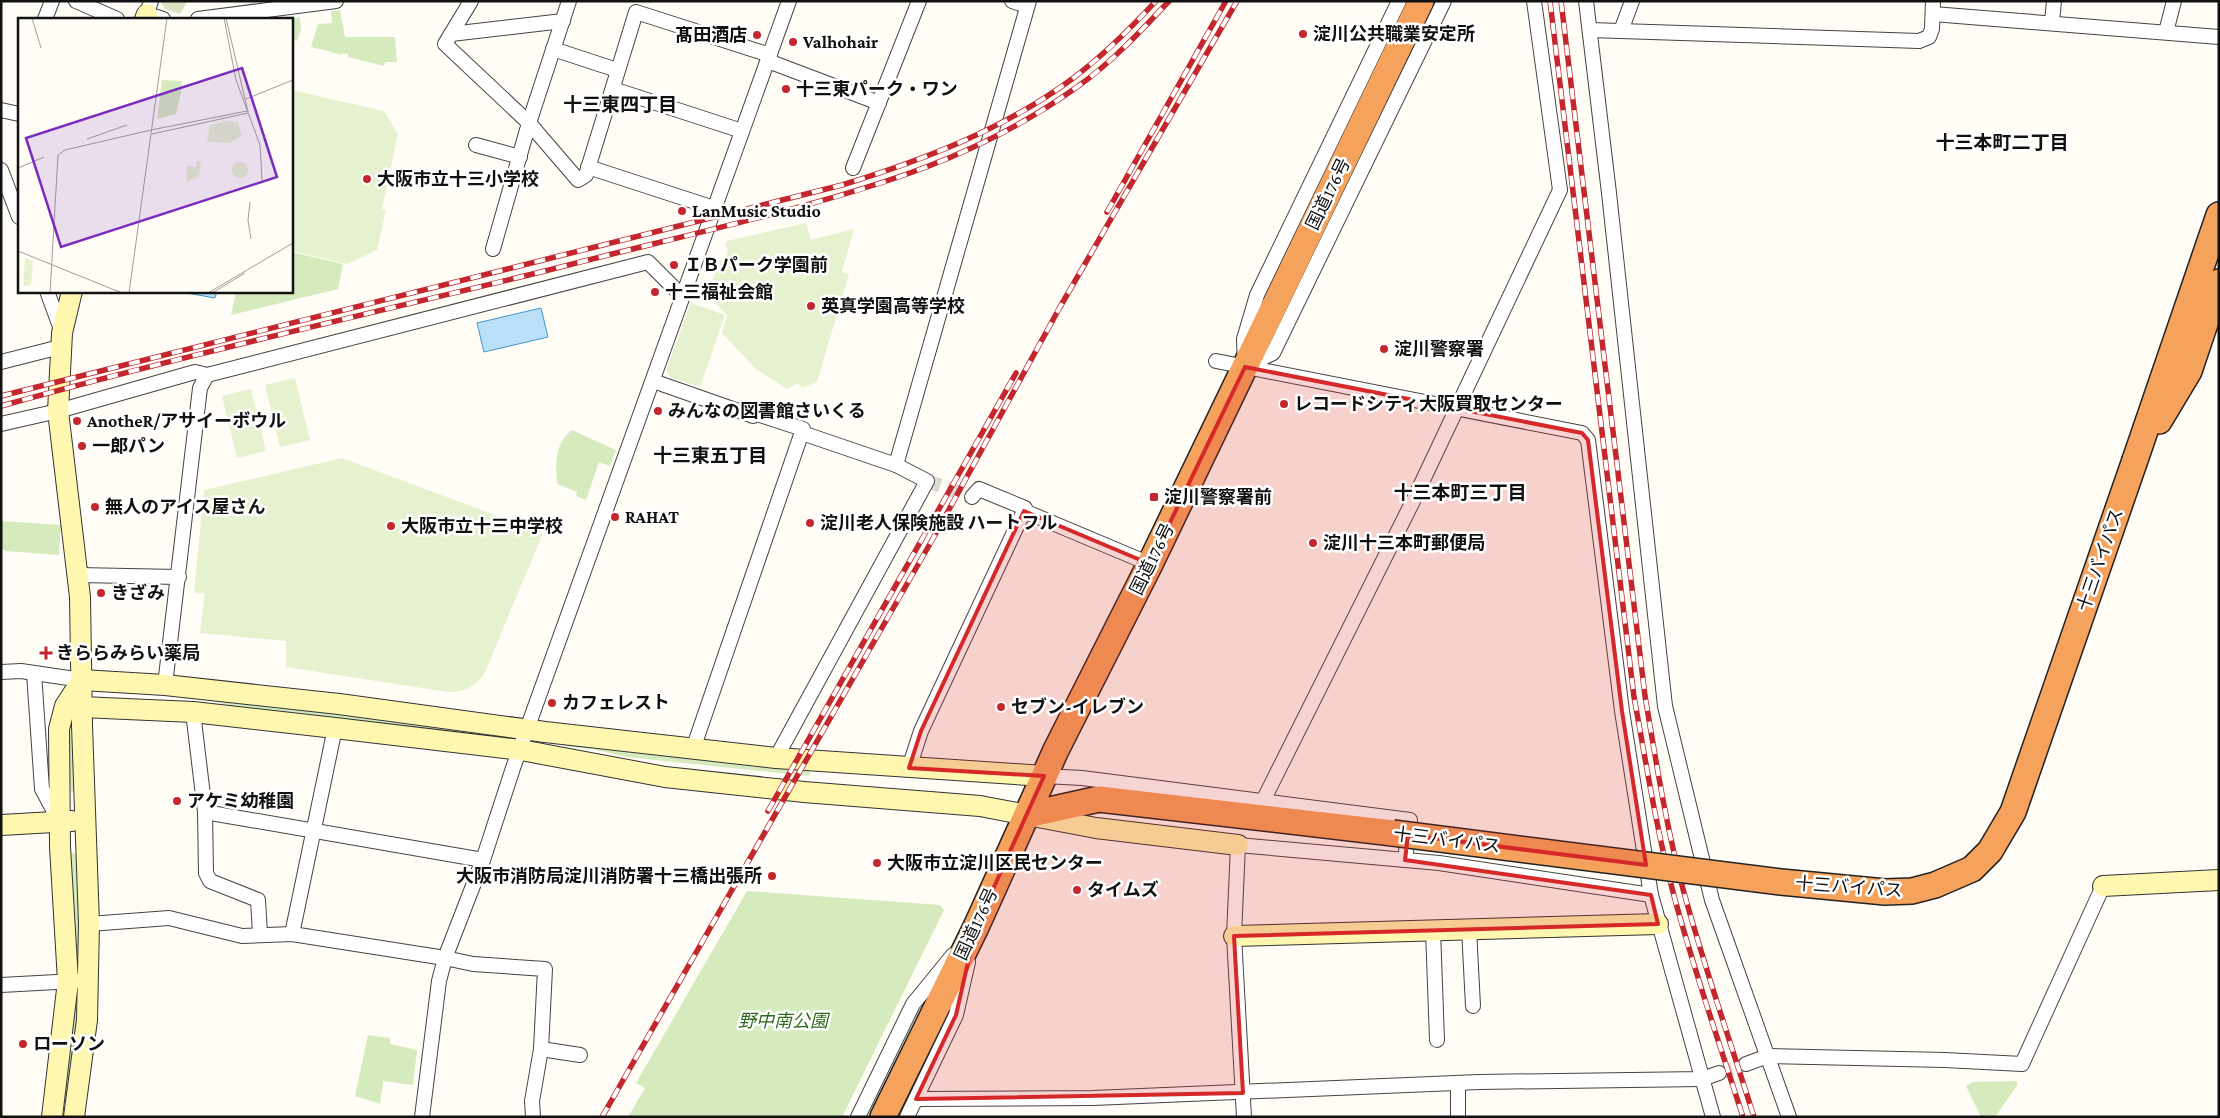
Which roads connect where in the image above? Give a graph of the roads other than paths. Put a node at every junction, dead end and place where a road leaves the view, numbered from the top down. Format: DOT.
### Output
graph roads {
  1 [pos="52,1"];
  2 [pos="76,1"];
  3 [pos="336,1"];
  4 [pos="471,1"];
  5 [pos="569,1"];
  6 [pos="789,1"];
  7 [pos="919,1"];
  8 [pos="1012,1"];
  9 [pos="1399,1"];
  10 [pos="1421,1"];
  11 [pos="1444,1"];
  12 [pos="1534,1"];
  13 [pos="1586,1"];
  14 [pos="1632,1"];
  15 [pos="2054,1"];
  16 [pos="2174,1"];
  17 [pos="300,4"];
  18 [pos="1028,4"];
  19 [pos="1933,7"];
  20 [pos="231,8"];
  21 [pos="45,18"];
  22 [pos="115,18"];
  23 [pos="201,18"];
  24 [pos="563,21"];
  25 [pos="2052,22"];
  26 [pos="1590,30"];
  27 [pos="1621,31"];
  28 [pos="2166,32"];
  29 [pos="451,34"];
  30 [pos="2219,37"];
  31 [pos="553,49"];
  32 [pos="769,58"];
  33 [pos="617,70"];
  34 [pos="613,90"];
  35 [pos="879,103"];
  36 [pos="1,110"];
  37 [pos="18,114"];
  38 [pos="529,122"];
  39 [pos="742,131"];
  40 [pos="476,144"];
  41 [pos="520,157"];
  42 [pos="588,167"];
  43 [pos="853,168"];
  44 [pos="7,179"];
  45 [pos="714,208"];
  46 [pos="18,214"];
  47 [pos="2219,215"];
  48 [pos="493,249"];
  49 [pos="2219,282"];
  50 [pos="47,292"];
  51 [pos="72,292"];
  52 [pos="682,296"];
  53 [pos="61,340"];
  54 [pos="1216,360"];
  55 [pos="1,362"];
  56 [pos="1245,367"];
  57 [pos="207,375"];
  58 [pos="653,381"];
  59 [pos="1457,410"];
  60 [pos="58,411"];
  61 [pos="1,424"];
  62 [pos="802,433"];
  63 [pos="2135,460"];
  64 [pos="896,465"];
  65 [pos="972,497"];
  66 [pos="1024,511"];
  67 [pos="1150,564"];
  68 [pos="78,575"];
  69 [pos="179,577"];
  70 [pos="1,672"];
  71 [pos="34,673"];
  72 [pos="82,680"];
  73 [pos="165,685"];
  74 [pos="82,707"];
  75 [pos="193,712"];
  76 [pos="335,728"];
  77 [pos="529,730"];
  78 [pos="693,748"];
  79 [pos="521,750"];
  80 [pos="776,758"];
  81 [pos="909,768"];
  82 [pos="1044,776"];
  83 [pos="1263,801"];
  84 [pos="205,812"];
  85 [pos="1027,815"];
  86 [pos="85,821"];
  87 [pos="59,822"];
  88 [pos="1,825"];
  89 [pos="1402,827"];
  90 [pos="315,831"];
  91 [pos="1238,845"];
  92 [pos="482,860"];
  93 [pos="1405,860"];
  94 [pos="2219,880"];
  95 [pos="2103,886"];
  96 [pos="1651,895"];
  97 [pos="89,924"];
  98 [pos="1658,924"];
  99 [pos="976,927"];
  100 [pos="1469,929"];
  101 [pos="1433,930"];
  102 [pos="260,934"];
  103 [pos="292,934"];
  104 [pos="1234,936"];
  105 [pos="445,958"];
  106 [pos="88,980"];
  107 [pos="68,981"];
  108 [pos="1,985"];
  109 [pos="1473,1006"];
  110 [pos="1437,1040"];
  111 [pos="541,1049"];
  112 [pos="580,1055"];
  113 [pos="1768,1056"];
  114 [pos="1746,1064"];
  115 [pos="1720,1072"];
  116 [pos="1702,1079"];
  117 [pos="1458,1083"];
  118 [pos="1244,1093"];
  119 [pos="916,1099"];
  120 [pos="52,1117"];
  121 [pos="74,1117"];
  122 [pos="422,1117"];
  123 [pos="533,1117"];
  124 [pos="858,1117"];
  125 [pos="883,1117"];
  126 [pos="907,1117"];
  127 [pos="1244,1117"];
  128 [pos="1458,1117"];
  129 [pos="1713,1117"];
  130 [pos="1789,1117"];
  1 -- 21 [label="street"];
  2 -- 22 [label="street"];
  3 -- 17 [label="street"];
  4 -- 29 [label="street"];
  5 -- 24 [label="street"];
  6 -- 32 [label="street"];
  7 -- 35 [label="street"];
  8 -- 18 [label="street"];
  9 -- 56 [label="street"];
  10 -- 56 [label="highway, 国道176号"];
  11 -- 56 [label="street"];
  12 -- 59 [label="street"];
  13 -- 26 [label="street"];
  14 -- 27 [label="street"];
  15 -- 25 [label="street"];
  16 -- 28 [label="street"];
  17 -- 20 [label="street"];
  18 -- 64 [label="street"];
  19 -- 25 [label="street"];
  19 -- 27 [label="street"];
  20 -- 23 [label="street"];
  24 -- 29 [label="street"];
  24 -- 31 [label="street"];
  25 -- 28 [label="street"];
  26 -- 27 [label="street"];
  26 -- 113 [label="street"];
  28 -- 30 [label="street"];
  29 -- 38 [label="street"];
  31 -- 33 [label="street"];
  31 -- 38 [label="street"];
  32 -- 33 [label="street"];
  32 -- 35 [label="street"];
  32 -- 39 [label="street"];
  33 -- 34 [label="street"];
  34 -- 39 [label="street"];
  34 -- 42 [label="street"];
  35 -- 43 [label="street"];
  36 -- 37 [label="street"];
  38 -- 41 [label="street"];
  38 -- 42 [label="street"];
  39 -- 45 [label="street"];
  40 -- 41 [label="street"];
  41 -- 48 [label="street"];
  42 -- 45 [label="street"];
  44 -- 46 [label="street"];
  45 -- 52 [label="street"];
  47 -- 63 [label="highway, 十三バイパス"];
  49 -- 63 [label="highway"];
  50 -- 53 [label="street"];
  51 -- 53 [label="street"];
  52 -- 57 [label="street"];
  52 -- 58 [label="street"];
  53 -- 55 [label="street"];
  53 -- 60 [label="street"];
  54 -- 56 [label="street"];
  56 -- 59 [label="street"];
  56 -- 67 [label="highway, 国道176号"];
  57 -- 60 [label="street"];
  57 -- 69 [label="street"];
  58 -- 62 [label="street"];
  58 -- 77 [label="street"];
  59 -- 83 [label="street"];
  59 -- 96 [label="street"];
  60 -- 61 [label="street"];
  60 -- 68 [label="street"];
  62 -- 64 [label="street"];
  62 -- 78 [label="street"];
  63 -- 89 [label="highway, 十三バイパス, bridge"];
  64 -- 80 [label="street"];
  65 -- 66 [label="street"];
  66 -- 67 [label="street"];
  66 -- 81 [label="street"];
  67 -- 82 [label="highway, 国道176号"];
  68 -- 69 [label="street"];
  68 -- 72 [label="street"];
  69 -- 73 [label="street"];
  70 -- 71 [label="street"];
  71 -- 72 [label="street"];
  71 -- 87 [label="street"];
  72 -- 73 [label="street"];
  72 -- 74 [label="street"];
  72 -- 87 [label="street"];
  73 -- 77 [label="street"];
  74 -- 75 [label="street"];
  74 -- 86 [label="street"];
  75 -- 76 [label="street"];
  75 -- 84 [label="street"];
  76 -- 79 [label="street"];
  76 -- 90 [label="street"];
  77 -- 78 [label="street"];
  77 -- 79 [label="street"];
  78 -- 80 [label="street"];
  79 -- 85 [label="street"];
  79 -- 92 [label="street"];
  80 -- 81 [label="street"];
  81 -- 82 [label="street"];
  82 -- 83 [label="street"];
  82 -- 85 [label="highway, 国道176号"];
  83 -- 89 [label="street"];
  84 -- 90 [label="street"];
  84 -- 102 [label="street"];
  85 -- 89 [label="highway, 十三バイパス"];
  85 -- 91 [label="street"];
  85 -- 99 [label="highway, 国道176号"];
  86 -- 87 [label="street"];
  86 -- 97 [label="street"];
  87 -- 88 [label="street"];
  87 -- 107 [label="street"];
  89 -- 93 [label="street"];
  90 -- 92 [label="street"];
  90 -- 103 [label="street"];
  91 -- 93 [label="street"];
  91 -- 104 [label="street"];
  92 -- 105 [label="street"];
  93 -- 96 [label="street"];
  94 -- 95 [label="street"];
  95 -- 113 [label="street"];
  96 -- 98 [label="street"];
  97 -- 102 [label="street"];
  97 -- 106 [label="street"];
  98 -- 100 [label="street"];
  98 -- 116 [label="street"];
  99 -- 119 [label="street"];
  99 -- 124 [label="street"];
  99 -- 125 [label="highway, 国道176号"];
  100 -- 101 [label="street"];
  100 -- 109 [label="street"];
  101 -- 104 [label="street"];
  101 -- 110 [label="street"];
  102 -- 103 [label="street"];
  103 -- 105 [label="street"];
  104 -- 118 [label="street"];
  105 -- 111 [label="street"];
  105 -- 122 [label="street"];
  106 -- 107 [label="street"];
  106 -- 121 [label="street"];
  107 -- 108 [label="street"];
  107 -- 120 [label="street"];
  111 -- 112 [label="street"];
  111 -- 123 [label="street"];
  113 -- 114 [label="street"];
  113 -- 130 [label="street"];
  115 -- 116 [label="street"];
  116 -- 117 [label="street"];
  116 -- 129 [label="street"];
  117 -- 118 [label="street"];
  117 -- 128 [label="street"];
  118 -- 119 [label="street"];
  118 -- 127 [label="street"];
  119 -- 126 [label="street"];
}
